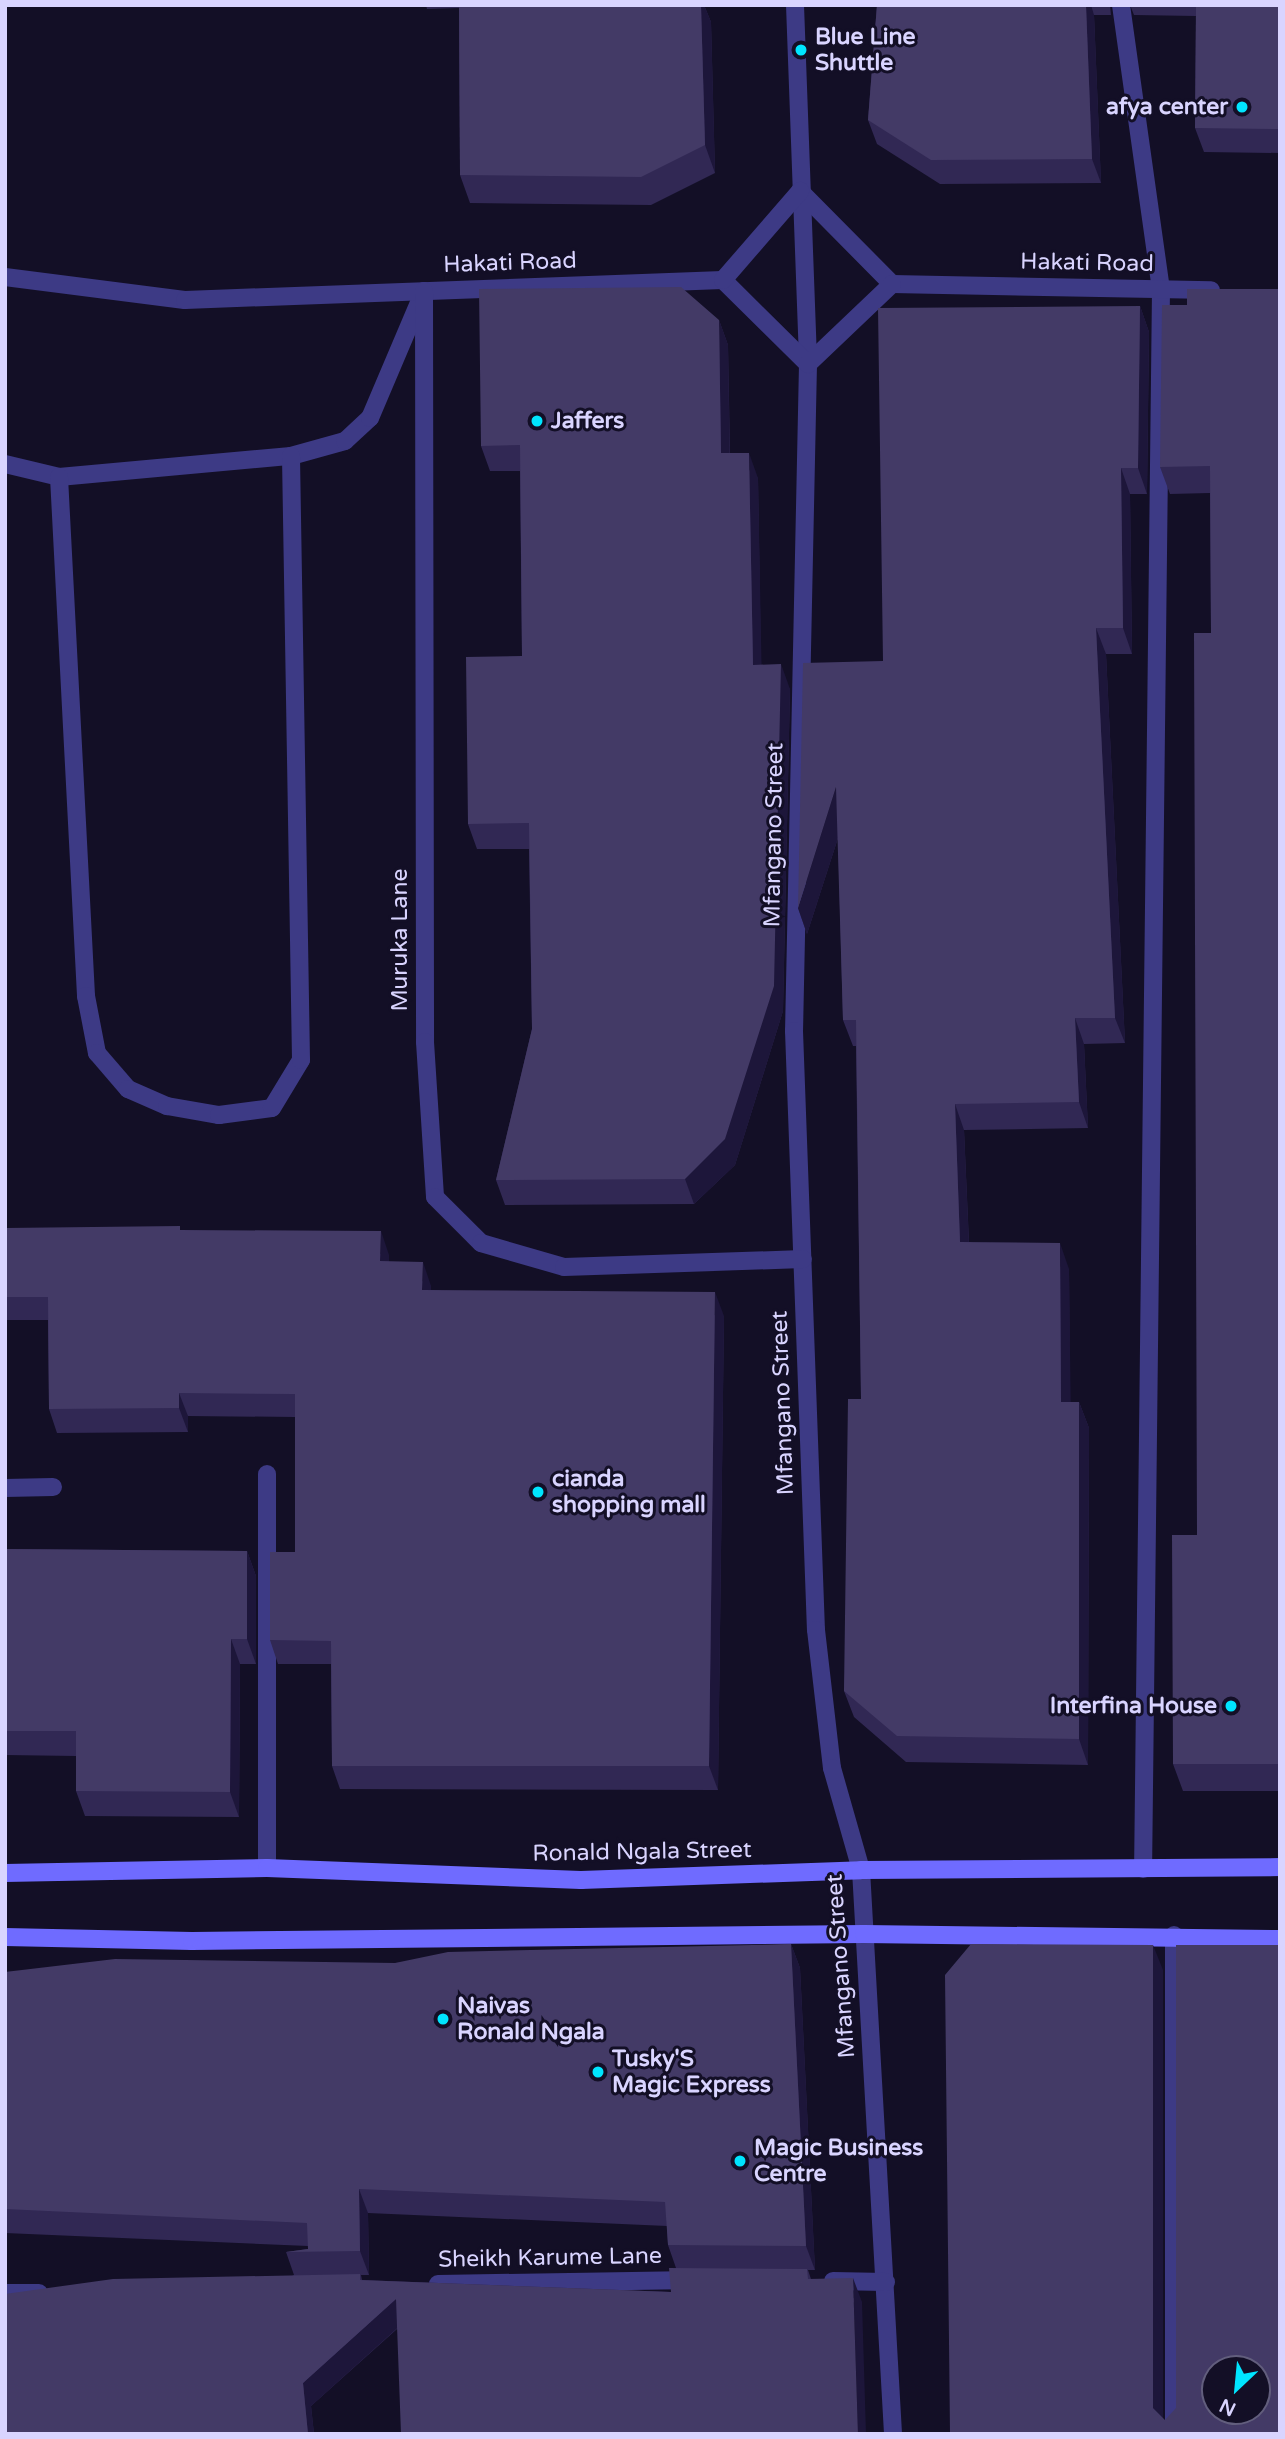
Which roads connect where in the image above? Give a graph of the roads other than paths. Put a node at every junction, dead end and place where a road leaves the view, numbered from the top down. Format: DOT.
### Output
graph roads {
  1 [pos="795,5"];
  2 [pos="1121,5"];
  3 [pos="800,191"];
  4 [pos="5,277"];
  5 [pos="723,280"];
  6 [pos="892,284"];
  7 [pos="1161,289"];
  8 [pos="424,291"];
  9 [pos="1227,291"];
  10 [pos="808,364"];
  11 [pos="292,456"];
  12 [pos="5,464"];
  13 [pos="59,477"];
  14 [pos="803,1259"];
  15 [pos="267,1474"];
  16 [pos="53,1487"];
  17 [pos="5,1488"];
  18 [pos="1280,1867"];
  19 [pos="267,1868"];
  20 [pos="1143,1869"];
  21 [pos="861,1870"];
  22 [pos="5,1873"];
  23 [pos="864,1934"];
  24 [pos="1174,1935"];
  25 [pos="5,1937"];
  26 [pos="1280,1939"];
  27 [pos="711,2280"];
  28 [pos="819,2281"];
  29 [pos="886,2282"];
  30 [pos="419,2284"];
  31 [pos="62,2292"];
  32 [pos="5,2293"];
  33 [pos="893,2434"];
  34 [pos="1174,2434"];
  1 -- 3 [label="street"];
  2 -- 7 [label="street"];
  3 -- 5 [label="street"];
  3 -- 6 [label="street"];
  3 -- 10 [label="street, Mfangano Street"];
  4 -- 8 [label="street, Hakati Road"];
  5 -- 8 [label="street, Hakati Road"];
  5 -- 10 [label="street"];
  6 -- 7 [label="street, Hakati Road"];
  6 -- 10 [label="street"];
  7 -- 9 [label="street, Hakati Road"];
  7 -- 20 [label="street"];
  8 -- 11 [label="street"];
  8 -- 14 [label="street, Muruka Lane"];
  10 -- 14 [label="street, Mfangano Street"];
  11 -- 13 [label="street"];
  11 -- 13 [label="street"];
  12 -- 13 [label="street"];
  14 -- 21 [label="street, Mfangano Street"];
  15 -- 19 [label="street"];
  16 -- 17 [label="street"];
  18 -- 20 [label="street, Ronald Ngala Street"];
  19 -- 21 [label="street, Ronald Ngala Street"];
  19 -- 22 [label="street, Ronald Ngala Street"];
  20 -- 21 [label="street, Ronald Ngala Street"];
  21 -- 23 [label="street, Mfangano Street"];
  23 -- 24 [label="street"];
  23 -- 25 [label="street"];
  23 -- 29 [label="street, Mfangano Street"];
  24 -- 26 [label="street"];
  24 -- 34 [label="street"];
  27 -- 30 [label="street, Sheikh Karume Lane"];
  28 -- 29 [label="street"];
  29 -- 33 [label="street, Mfangano Street"];
  31 -- 32 [label="street"];
}
